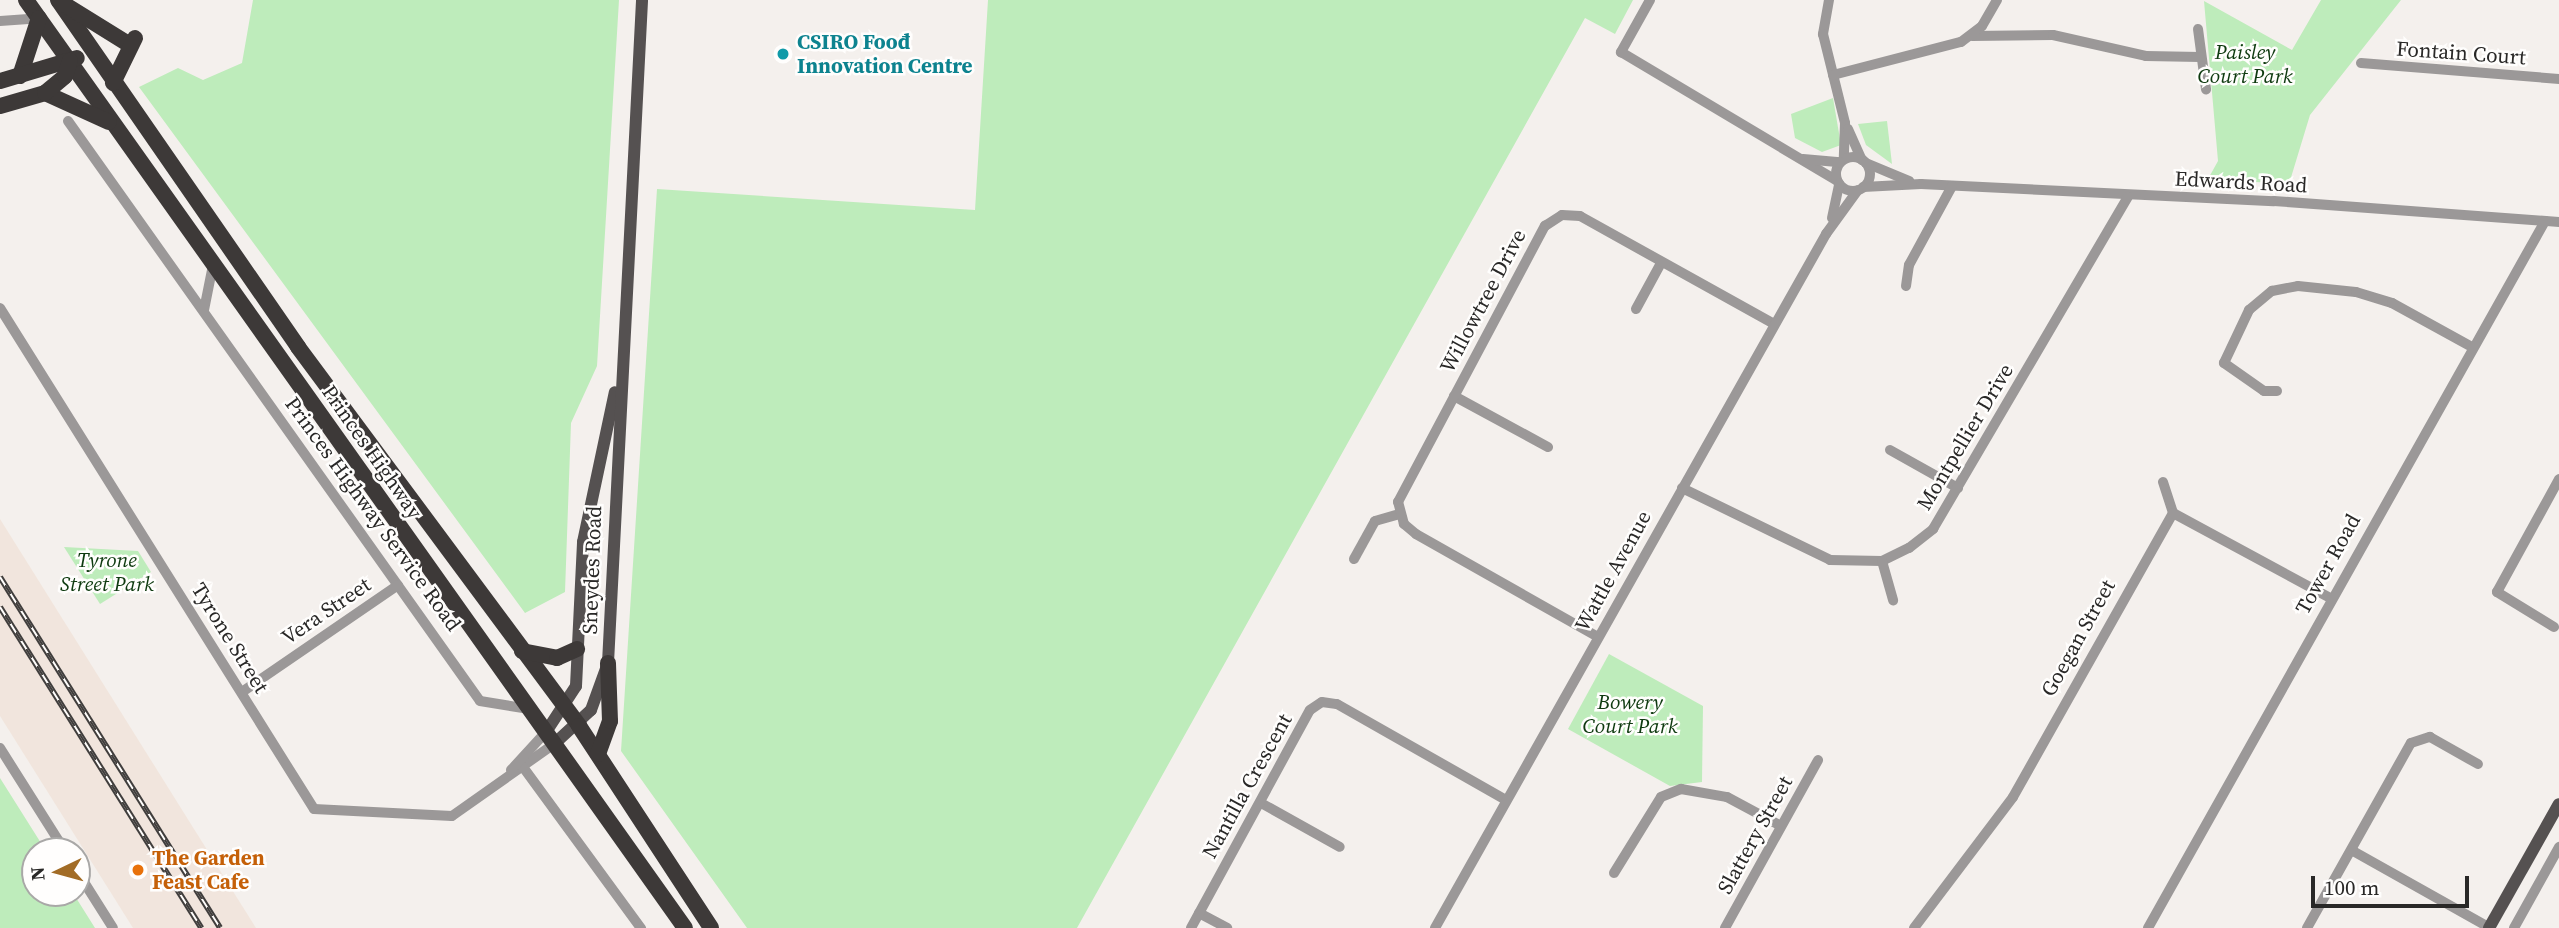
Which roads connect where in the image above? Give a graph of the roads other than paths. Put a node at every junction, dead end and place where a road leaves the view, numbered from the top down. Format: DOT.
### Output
graph roads {
  1 [pos="26,0"];
  2 [pos="59,0"];
  3 [pos="642,0"];
  4 [pos="1650,0"];
  5 [pos="1829,0"];
  6 [pos="1997,0"];
  7 [pos="39,18"];
  8 [pos="0,21"];
  9 [pos="2198,29"];
  10 [pos="1972,36"];
  11 [pos="90,51"];
  12 [pos="2200,57"];
  13 [pos="69,61"];
  14 [pos="2361,62"];
  15 [pos="1833,75"];
  16 [pos="20,76"];
  17 [pos="2559,79"];
  18 [pos="0,81"];
  19 [pos="113,83"];
  20 [pos="2206,89"];
  21 [pos="45,93"];
  22 [pos="0,106"];
  23 [pos="68,121"];
  24 [pos="1845,123"];
  25 [pos="115,125"];
  26 [pos="1794,157"];
  27 [pos="1842,161"];
  28 [pos="1864,162"];
  29 [pos="1838,183"];
  30 [pos="1922,184"];
  31 [pos="1952,186"];
  32 [pos="1861,189"];
  33 [pos="2128,197"];
  34 [pos="2545,222"];
  35 [pos="2559,222"];
  36 [pos="1826,233"];
  37 [pos="1661,263"];
  38 [pos="214,265"];
  39 [pos="1906,286"];
  40 [pos="0,308"];
  41 [pos="1636,309"];
  42 [pos="204,310"];
  43 [pos="1774,324"];
  44 [pos="2472,347"];
  45 [pos="618,377"];
  46 [pos="2277,391"];
  47 [pos="1454,396"];
  48 [pos="1548,447"];
  49 [pos="1890,450"];
  50 [pos="2163,482"];
  51 [pos="2558,483"];
  52 [pos="1682,488"];
  53 [pos="1958,488"];
  54 [pos="2173,513"];
  55 [pos="1399,514"];
  56 [pos="1354,559"];
  57 [pos="1882,561"];
  58 [pos="398,585"];
  59 [pos="2330,598"];
  60 [pos="1894,600"];
  61 [pos="2554,627"];
  62 [pos="1598,637"];
  63 [pos="577,649"];
  64 [pos="522,651"];
  65 [pos="608,663"];
  66 [pos="242,692"];
  67 [pos="565,708"];
  68 [pos="529,709"];
  69 [pos="579,726"];
  70 [pos="550,738"];
  71 [pos="0,748"];
  72 [pos="598,754"];
  73 [pos="1818,760"];
  74 [pos="2478,764"];
  75 [pos="523,767"];
  76 [pos="510,772"];
  77 [pos="1506,800"];
  78 [pos="1261,803"];
  79 [pos="2559,804"];
  80 [pos="1781,827"];
  81 [pos="56,837"];
  82 [pos="1340,847"];
  83 [pos="2559,847"];
  84 [pos="2353,851"];
  85 [pos="1614,873"];
  86 [pos="91,893"];
  87 [pos="1199,913"];
  88 [pos="113,928"];
  89 [pos="641,928"];
  90 [pos="685,928"];
  91 [pos="711,928"];
  92 [pos="1191,928"];
  93 [pos="1227,928"];
  94 [pos="1435,928"];
  95 [pos="1725,928"];
  96 [pos="1914,928"];
  97 [pos="2148,928"];
  98 [pos="2307,928"];
  99 [pos="2489,928"];
  100 [pos="2514,928"];
  1 -- 7 [label="highway, Princes Highway"];
  2 -- 11 [label="highway, Princes Highway"];
  2 -- 19 [label="highway"];
  3 -- 45 [label="main road, Sneydes Road"];
  4 -- 26 [label="street"];
  5 -- 15 [label="street"];
  6 -- 10 [label="street"];
  7 -- 8 [label="street"];
  7 -- 13 [label="highway, Princes Highway"];
  7 -- 16 [label="highway"];
  9 -- 12 [label="street"];
  10 -- 12 [label="street"];
  10 -- 15 [label="street"];
  11 -- 13 [label="highway"];
  11 -- 19 [label="highway, Princes Highway"];
  12 -- 20 [label="street"];
  13 -- 16 [label="highway"];
  13 -- 21 [label="highway"];
  13 -- 25 [label="highway, Princes Highway"];
  14 -- 17 [label="street, Fontain Court"];
  15 -- 24 [label="street"];
  16 -- 18 [label="highway"];
  19 -- 64 [label="highway, Princes Highway"];
  21 -- 22 [label="highway"];
  21 -- 25 [label="highway"];
  23 -- 42 [label="street, Princes Highway Service Road"];
  24 -- 27 [label="street, Wattle Avenue"];
  24 -- 28 [label="street"];
  25 -- 38 [label="highway, Princes Highway"];
  26 -- 27 [label="street"];
  26 -- 29 [label="street"];
  27 -- 28 [label="street, Edwards Road"];
  27 -- 29 [label="street, Wattle Avenue"];
  28 -- 30 [label="street, Edwards Road"];
  28 -- 32 [label="street"];
  29 -- 32 [label="street"];
  29 -- 36 [label="street, Wattle Avenue"];
  30 -- 31 [label="street, Edwards Road"];
  30 -- 32 [label="street, Edwards Road"];
  31 -- 33 [label="street, Edwards Road"];
  31 -- 39 [label="street"];
  32 -- 36 [label="street, Wattle Avenue"];
  33 -- 34 [label="street, Edwards Road"];
  33 -- 53 [label="street, Montpellier Drive"];
  34 -- 35 [label="street, Edwards Road"];
  34 -- 44 [label="street, Tower Road"];
  36 -- 43 [label="street, Wattle Avenue"];
  37 -- 41 [label="street"];
  37 -- 43 [label="street, Willowtree Drive"];
  37 -- 47 [label="street, Willowtree Drive"];
  38 -- 42 [label="street"];
  38 -- 68 [label="highway, Princes Highway"];
  40 -- 66 [label="street, Tyrone Street"];
  42 -- 58 [label="street, Princes Highway Service Road"];
  43 -- 52 [label="street, Wattle Avenue"];
  44 -- 46 [label="street"];
  44 -- 59 [label="street, Tower Road"];
  45 -- 63 [label="main road, Sneydes Road"];
  45 -- 65 [label="main road, Sneydes Road"];
  47 -- 48 [label="street"];
  47 -- 55 [label="street, Willowtree Drive"];
  49 -- 53 [label="street"];
  50 -- 54 [label="street"];
  51 -- 61 [label="street"];
  52 -- 57 [label="street"];
  52 -- 62 [label="street, Wattle Avenue"];
  53 -- 57 [label="street, Montpellier Drive"];
  54 -- 59 [label="street"];
  54 -- 96 [label="street, Goegan Street"];
  55 -- 56 [label="street"];
  55 -- 62 [label="street"];
  57 -- 60 [label="street"];
  58 -- 66 [label="street, Vera Street"];
  58 -- 68 [label="street, Princes Highway Service Road"];
  59 -- 97 [label="street, Tower Road"];
  62 -- 77 [label="street, Wattle Avenue"];
  63 -- 64 [label="highway"];
  63 -- 67 [label="main road, Sneydes Road"];
  64 -- 67 [label="highway, Princes Highway"];
  65 -- 69 [label="main road, Sneydes Road"];
  65 -- 72 [label="highway"];
  66 -- 76 [label="street, Tyrone Street"];
  67 -- 69 [label="highway, Princes Highway"];
  67 -- 70 [label="main road, Sneydes Road"];
  68 -- 70 [label="highway, Princes Highway"];
  69 -- 70 [label="main road, Sneydes Road"];
  69 -- 72 [label="highway, Princes Highway"];
  70 -- 75 [label="street, Tyrone Street"];
  70 -- 76 [label="street, Tyrone Street"];
  70 -- 90 [label="highway, Princes Highway"];
  71 -- 81 [label="street"];
  72 -- 91 [label="highway, Princes Highway"];
  73 -- 80 [label="street, Slattery Street"];
  74 -- 84 [label="street"];
  75 -- 76 [label="street, Tyrone Street"];
  75 -- 89 [label="street"];
  77 -- 78 [label="street, Nantilla Crescent"];
  77 -- 94 [label="street, Wattle Avenue"];
  78 -- 82 [label="street"];
  78 -- 87 [label="street, Nantilla Crescent"];
  79 -- 99 [label="main road"];
  80 -- 85 [label="street"];
  80 -- 95 [label="street, Slattery Street"];
  83 -- 100 [label="street"];
  84 -- 98 [label="street"];
  84 -- 99 [label="street"];
  86 -- 88 [label="street"];
  87 -- 92 [label="street, Nantilla Crescent"];
  87 -- 93 [label="street"];
}
